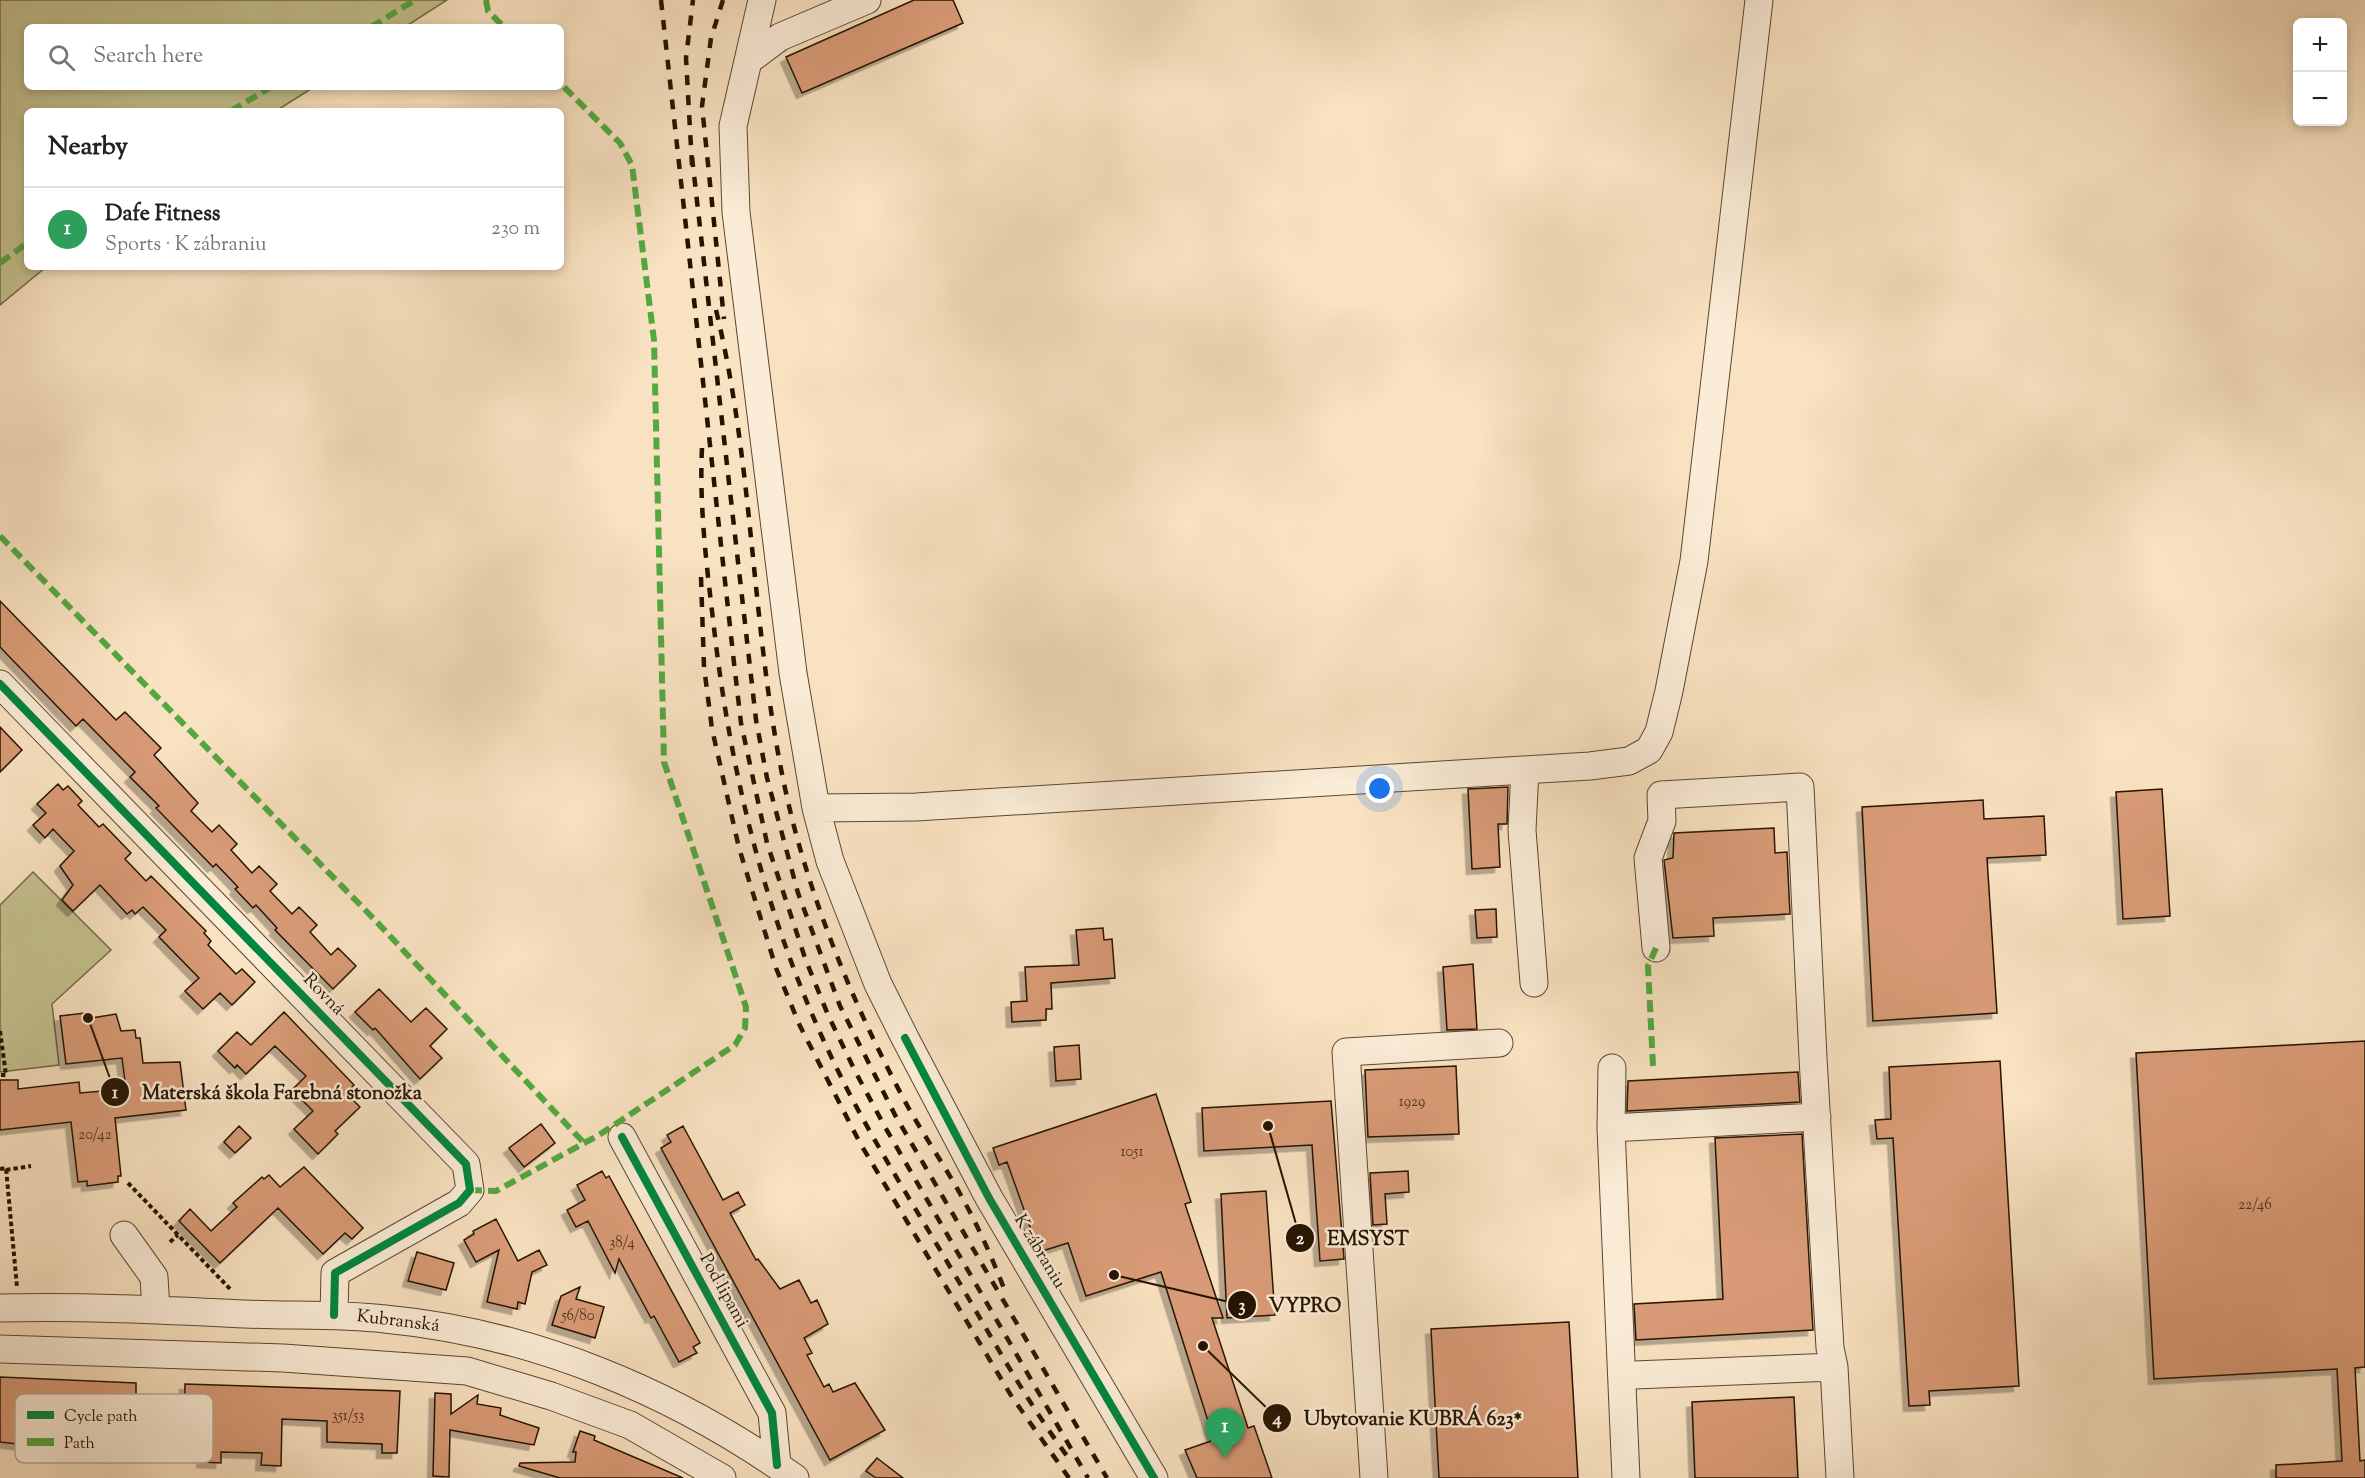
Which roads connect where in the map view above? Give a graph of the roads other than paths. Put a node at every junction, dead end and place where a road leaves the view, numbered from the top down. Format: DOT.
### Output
graph roads {
  1 [pos="762,0"];
  2 [pos="867,0"];
  3 [pos="1759,0"];
  4 [pos="749,60"];
  5 [pos="0,684"];
  6 [pos="1525,770"];
  7 [pos="816,808"];
  8 [pos="1656,948"];
  9 [pos="1534,983"];
  10 [pos="1499,1043"];
  11 [pos="1612,1068"];
  12 [pos="1817,1117"];
  13 [pos="1611,1128"];
  14 [pos="622,1137"];
  15 [pos="124,1235"];
  16 [pos="9,1299"];
  17 [pos="104,1308"];
  18 [pos="156,1310"];
  19 [pos="285,1315"];
  20 [pos="334,1315"];
  21 [pos="475,1333"];
  22 [pos="0,1349"];
  23 [pos="104,1352"];
  24 [pos="1832,1357"];
  25 [pos="283,1358"];
  26 [pos="1628,1366"];
  27 [pos="467,1371"];
  28 [pos="645,1389"];
  29 [pos="630,1425"];
  30 [pos="786,1472"];
  31 [pos="723,1478"];
  32 [pos="1154,1478"];
  33 [pos="1374,1478"];
  34 [pos="1626,1478"];
  35 [pos="1840,1478"];
  1 -- 4 [label="street, K zábraniu"];
  2 -- 4 [label="street"];
  3 -- 6 [label="street"];
  4 -- 7 [label="street, K zábraniu"];
  5 -- 20 [label="street, Rovná"];
  6 -- 7 [label="street"];
  6 -- 9 [label="street"];
  7 -- 32 [label="street, K zábraniu"];
  8 -- 12 [label="street"];
  10 -- 33 [label="street"];
  11 -- 13 [label="street"];
  12 -- 13 [label="street"];
  12 -- 24 [label="street"];
  13 -- 26 [label="street"];
  14 -- 30 [label="street, Pod lipami"];
  15 -- 18 [label="street"];
  16 -- 17 [label="street, Kubranská"];
  17 -- 18 [label="street, Kubranská"];
  17 -- 23 [label="street"];
  18 -- 19 [label="street, Kubranská"];
  19 -- 20 [label="street, Kubranská"];
  19 -- 25 [label="street"];
  20 -- 21 [label="street, Kubranská"];
  21 -- 27 [label="street"];
  21 -- 28 [label="street, Kubranská"];
  22 -- 23 [label="street"];
  23 -- 25 [label="street"];
  24 -- 26 [label="street"];
  24 -- 35 [label="street"];
  25 -- 27 [label="street"];
  26 -- 34 [label="street"];
  27 -- 29 [label="street"];
  28 -- 29 [label="street"];
  28 -- 30 [label="street, Kubranská"];
  29 -- 31 [label="street"];
}
